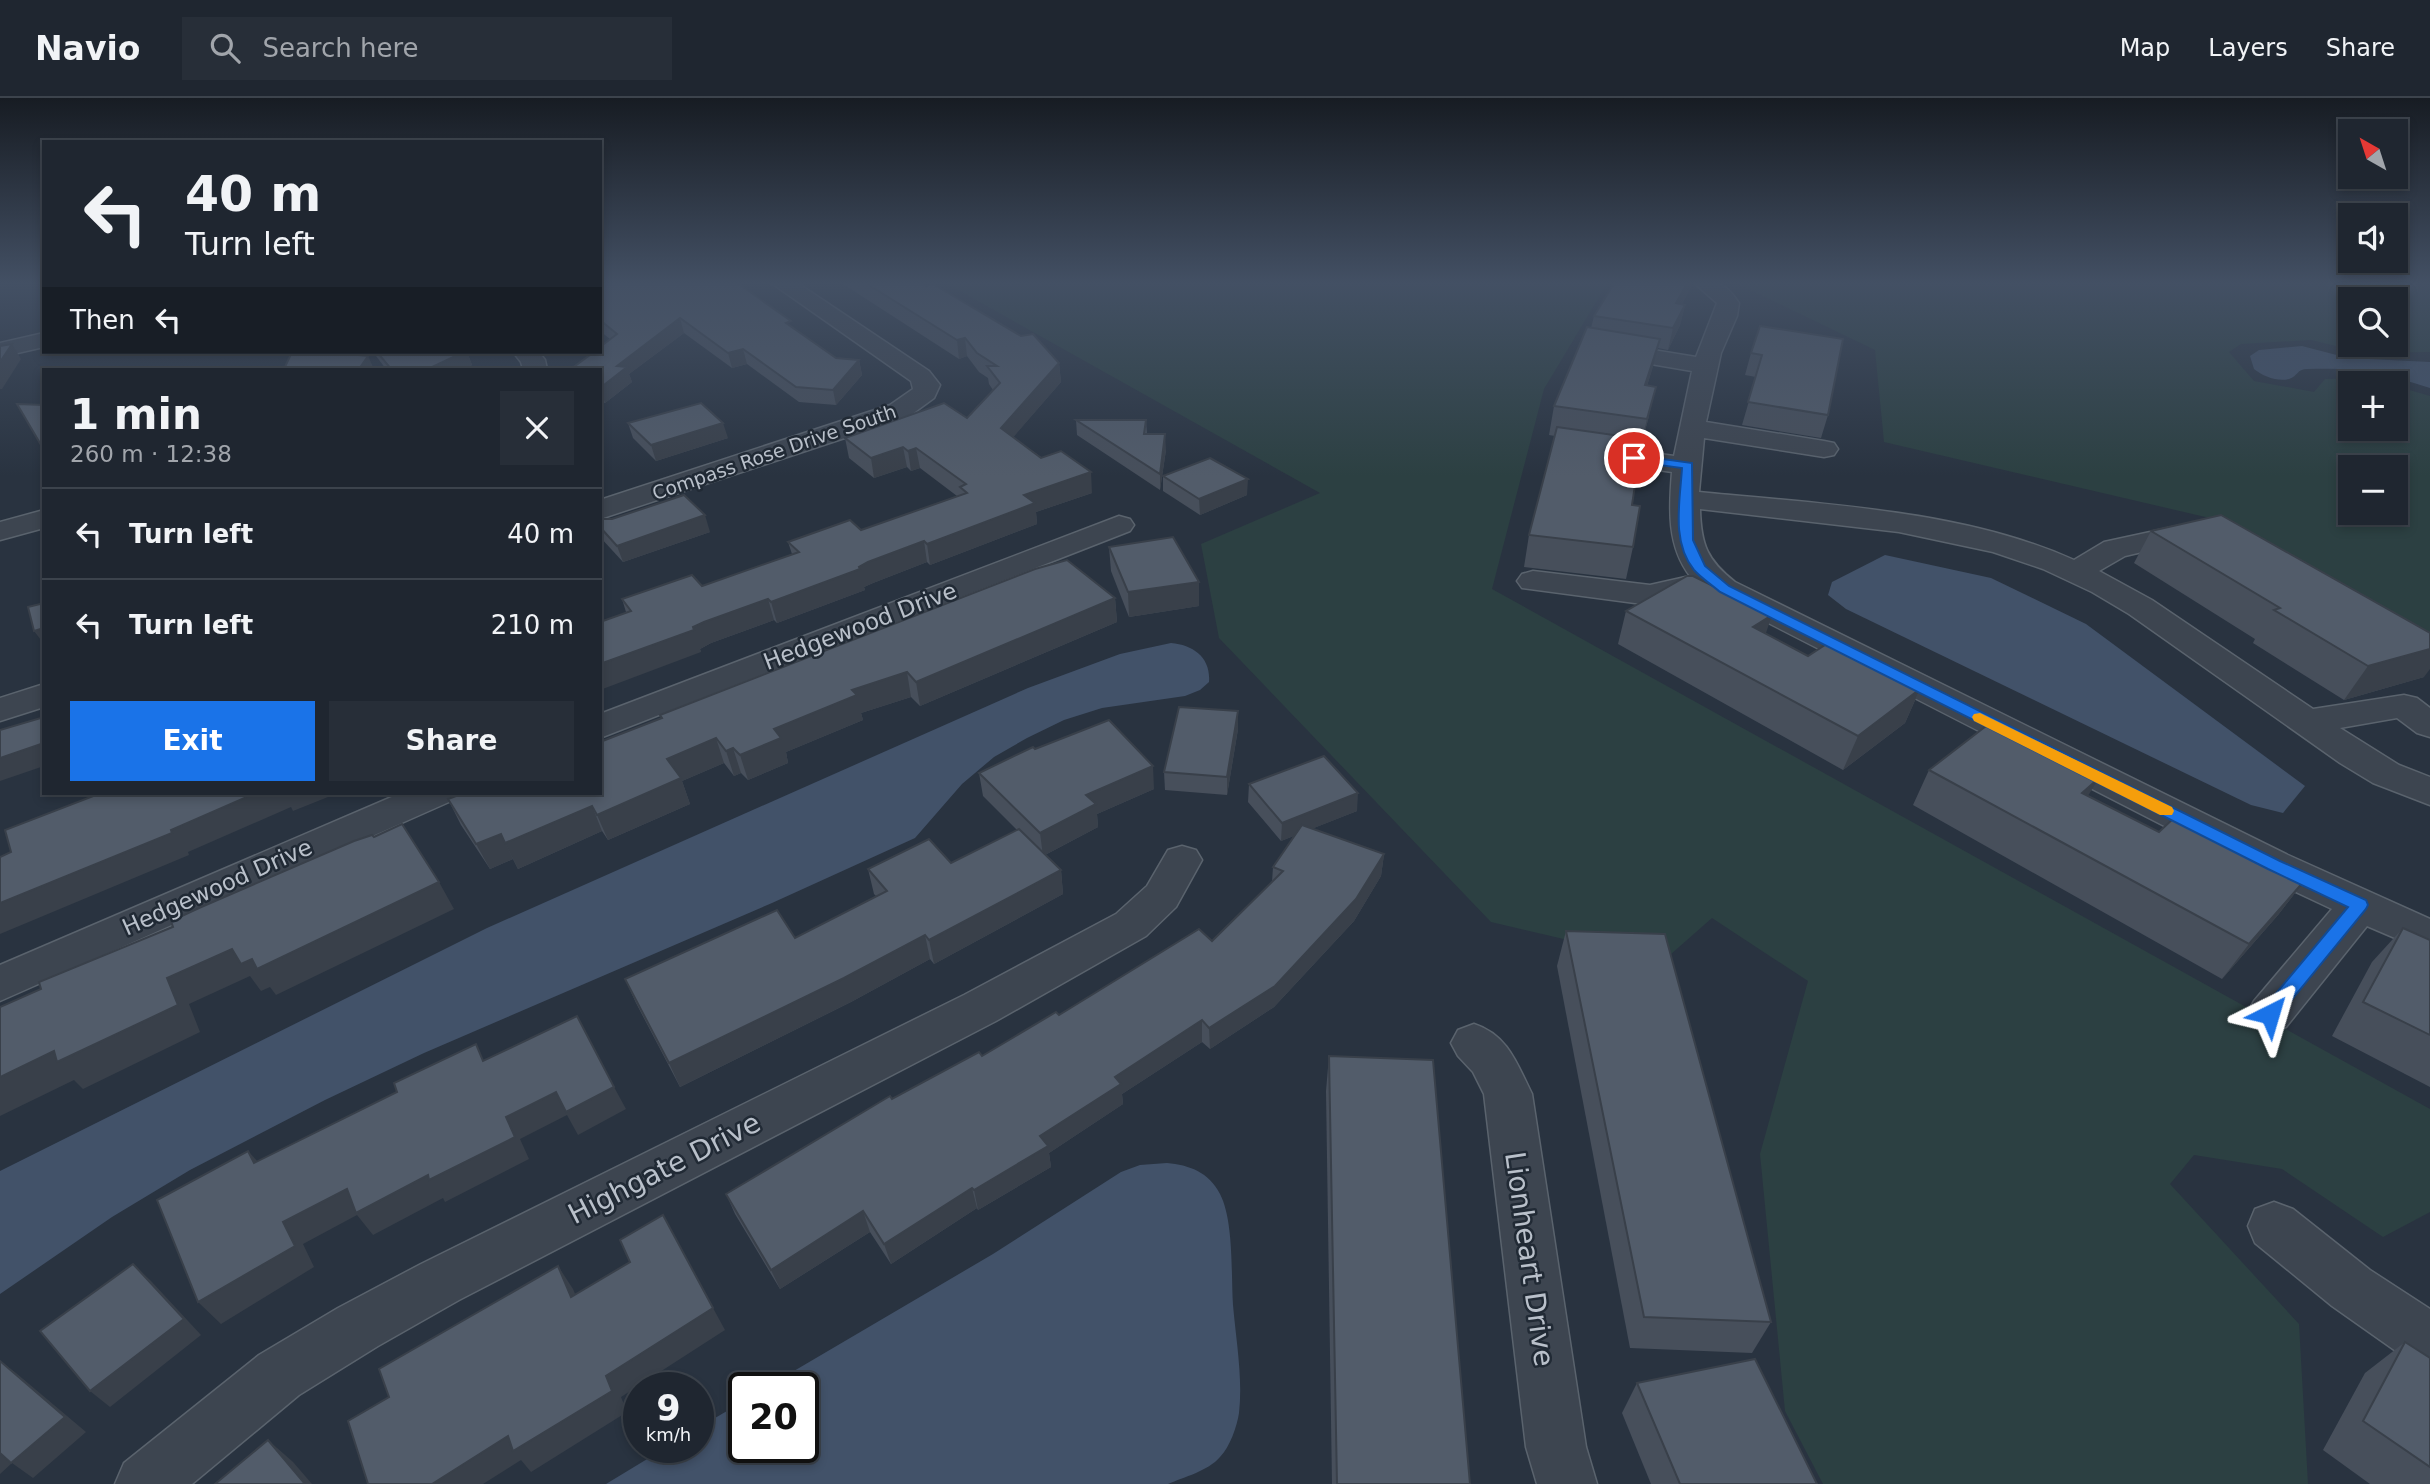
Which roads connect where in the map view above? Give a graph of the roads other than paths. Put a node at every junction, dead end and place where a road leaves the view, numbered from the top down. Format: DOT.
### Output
graph roads {
  1 [pos="17,347"];
  2 [pos="877,347"];
  3 [pos="1589,347"];
  4 [pos="1721,347"];
  5 [pos="0,351"];
  6 [pos="1706,366"];
  7 [pos="1692,428"];
  8 [pos="1568,449"];
  9 [pos="1821,457"];
  10 [pos="1687,482"];
  11 [pos="602,509"];
  12 [pos="42,520"];
  13 [pos="1119,525"];
  14 [pos="0,531"];
  15 [pos="2178,534"];
  16 [pos="2074,573"];
  17 [pos="1714,580"];
  18 [pos="1533,581"];
  19 [pos="42,696"];
  20 [pos="0,709"];
  21 [pos="2306,722"];
  22 [pos="2430,725"];
  23 [pos="602,726"];
  24 [pos="2430,792"];
  25 [pos="430,795"];
  26 [pos="1182,860"];
  27 [pos="2360,905"];
  28 [pos="2430,937"];
  29 [pos="0,984"];
  30 [pos="2270,1014"];
  31 [pos="1474,1044"];
  32 [pos="2274,1226"];
  33 [pos="2430,1342"];
  34 [pos="145,1484"];
  35 [pos="1567,1484"];
  1 -- 5 [label="street"];
  2 -- 11 [label="street, Compass Rose Drive South"];
  3 -- 6 [label="street"];
  4 -- 6 [label="street"];
  6 -- 7 [label="street"];
  7 -- 9 [label="street"];
  7 -- 10 [label="street"];
  8 -- 10 [label="street"];
  10 -- 16 [label="street"];
  10 -- 17 [label="street"];
  12 -- 14 [label="street"];
  13 -- 23 [label="street, Hedgewood Drive"];
  15 -- 16 [label="street"];
  16 -- 21 [label="street"];
  17 -- 18 [label="street"];
  17 -- 27 [label="street"];
  19 -- 20 [label="street"];
  21 -- 22 [label="street"];
  21 -- 24 [label="street"];
  25 -- 29 [label="street, Hedgewood Drive"];
  26 -- 34 [label="street, Highgate Drive"];
  27 -- 28 [label="street"];
  27 -- 30 [label="street"];
  31 -- 35 [label="street, Lionheart Drive"];
  32 -- 33 [label="street"];
}
